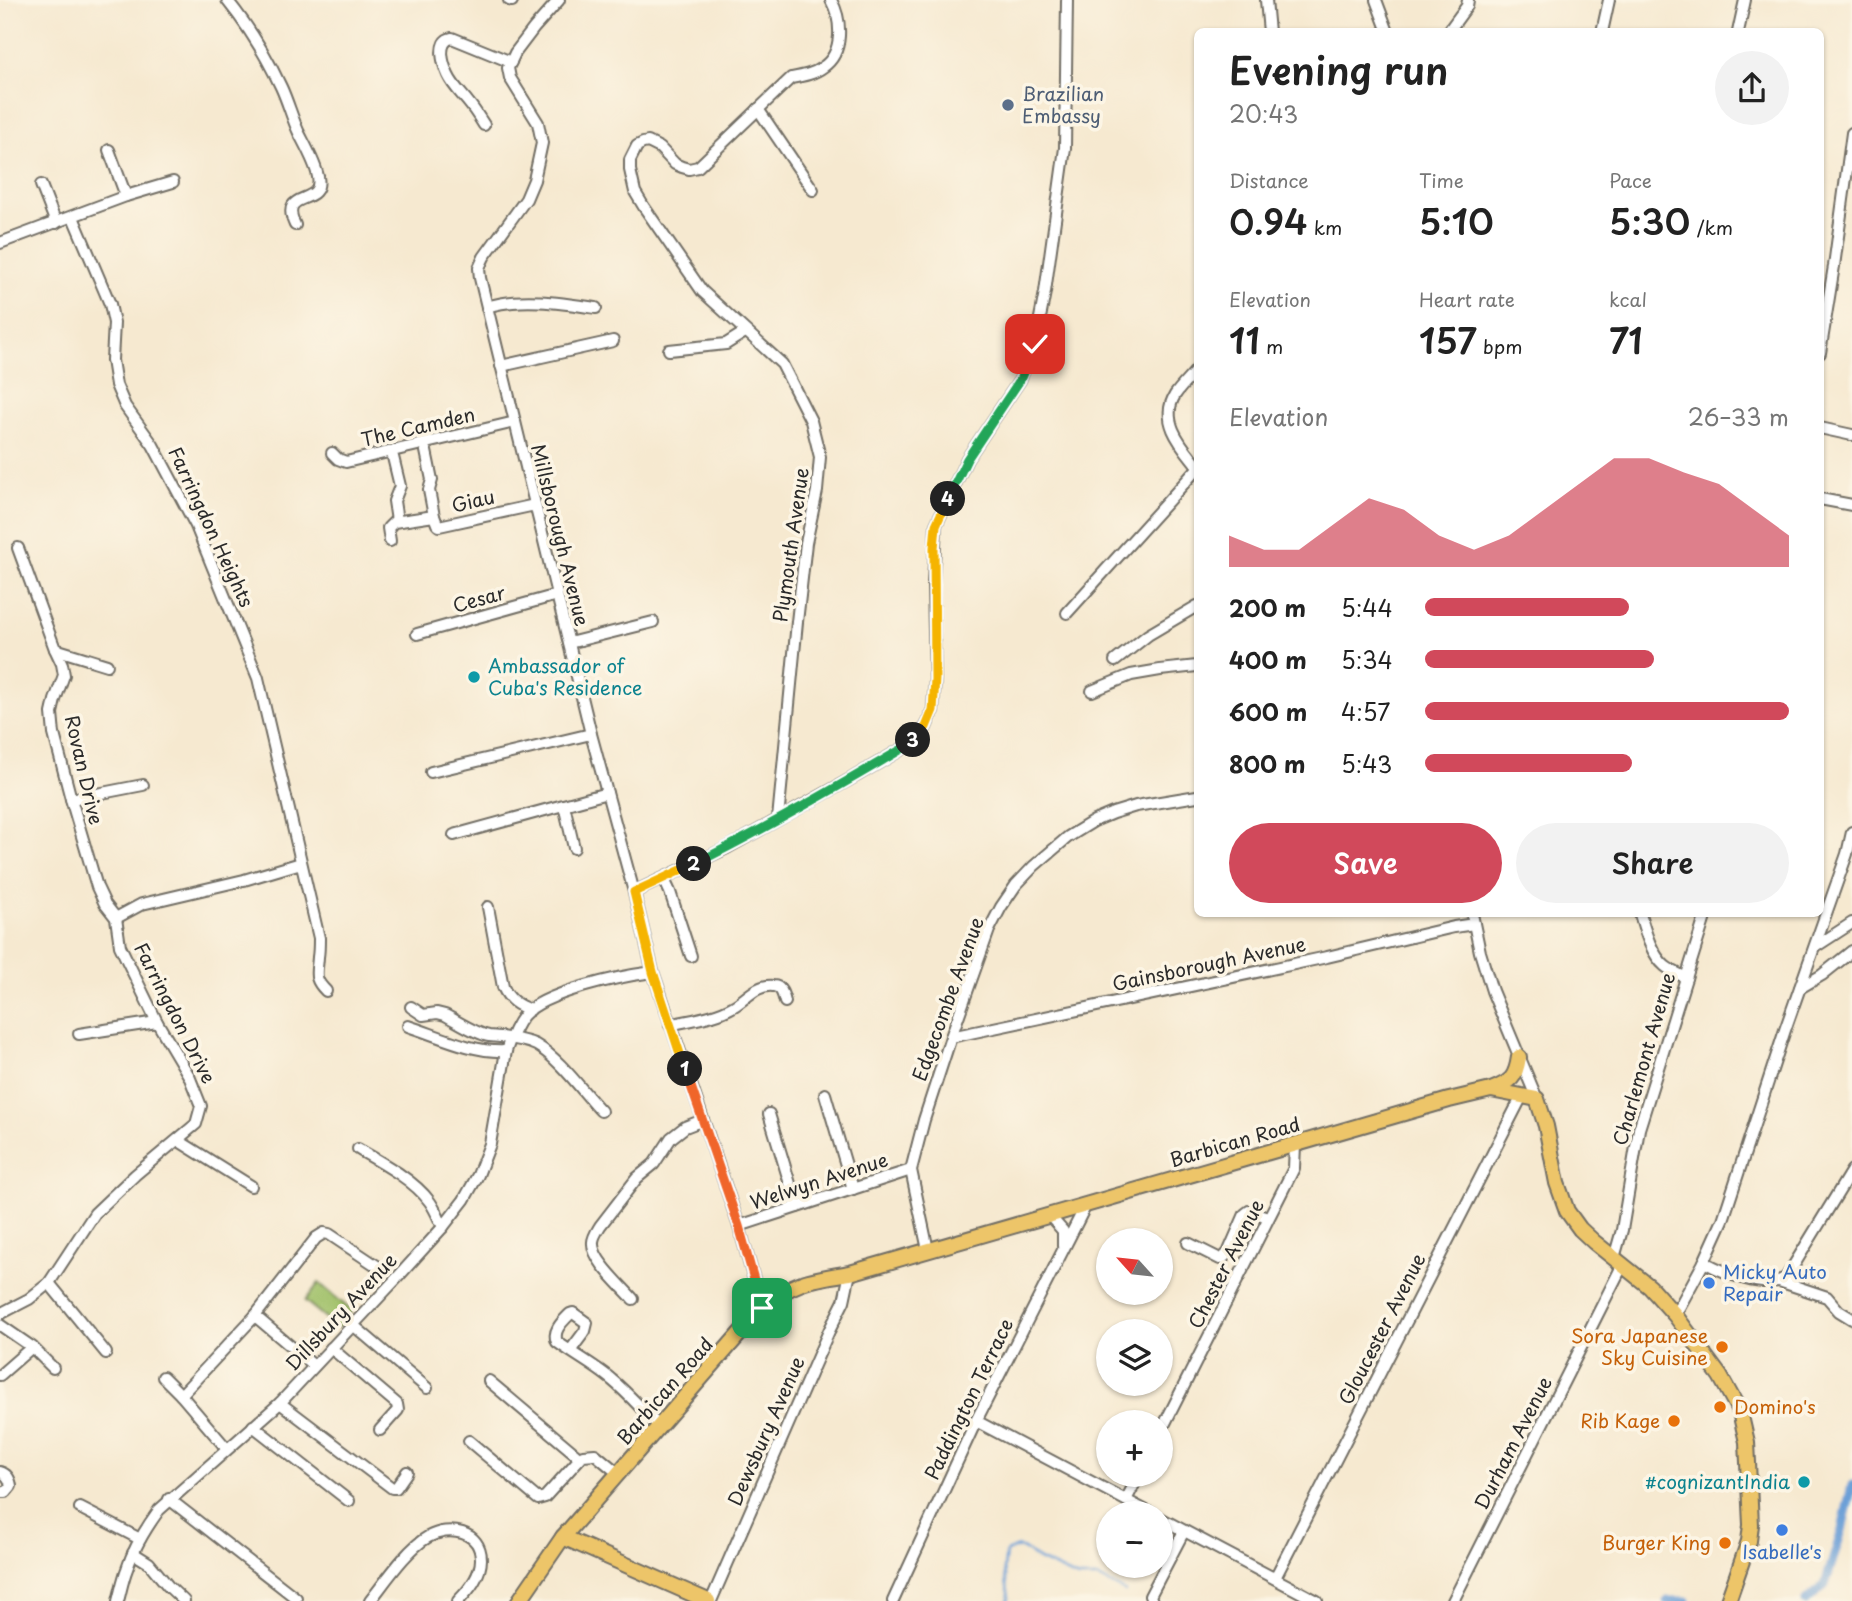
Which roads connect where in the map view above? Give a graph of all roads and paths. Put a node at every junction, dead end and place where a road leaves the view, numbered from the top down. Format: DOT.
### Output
graph roads {
  1 [pos="227,0"];
  2 [pos="559,0"];
  3 [pos="831,0"];
  4 [pos="1067,0"];
  5 [pos="1266,0"];
  6 [pos="1376,0"];
  7 [pos="1468,0"];
  8 [pos="1609,0"];
  9 [pos="1745,0"];
  10 [pos="1269,28"];
  11 [pos="1386,28"];
  12 [pos="1451,28"];
  13 [pos="1603,28"];
  14 [pos="1739,28"];
  15 [pos="511,62"];
  16 [pos="758,109"];
  17 [pos="484,125"];
  18 [pos="1852,133"];
  19 [pos="109,150"];
  20 [pos="173,182"];
  21 [pos="41,185"];
  22 [pos="813,190"];
  23 [pos="126,196"];
  24 [pos="73,217"];
  25 [pos="56,223"];
  26 [pos="295,225"];
  27 [pos="0,243"];
  28 [pos="1824,265"];
  29 [pos="1834,266"];
  30 [pos="487,307"];
  31 [pos="596,308"];
  32 [pos="1824,328"];
  33 [pos="745,332"];
  34 [pos="613,341"];
  35 [pos="669,350"];
  36 [pos="501,366"];
  37 [pos="1194,373"];
  38 [pos="514,422"];
  39 [pos="1824,429"];
  40 [pos="1852,435"];
  41 [pos="426,451"];
  42 [pos="332,453"];
  43 [pos="393,457"];
  44 [pos="1194,463"];
  45 [pos="1194,470"];
  46 [pos="1824,500"];
  47 [pos="1852,505"];
  48 [pos="531,506"];
  49 [pos="434,516"];
  50 [pos="397,521"];
  51 [pos="390,541"];
  52 [pos="18,548"];
  53 [pos="554,596"];
  54 [pos="1194,608"];
  55 [pos="1067,613"];
  56 [pos="624,616"];
  57 [pos="653,622"];
  58 [pos="634,624"];
  59 [pos="417,634"];
  60 [pos="569,643"];
  61 [pos="55,649"];
  62 [pos="1115,661"];
  63 [pos="107,665"];
  64 [pos="1194,666"];
  65 [pos="1092,691"];
  66 [pos="591,734"];
  67 [pos="431,772"];
  68 [pos="144,785"];
  69 [pos="607,793"];
  70 [pos="1194,796"];
  71 [pos="71,799"];
  72 [pos="564,805"];
  73 [pos="778,819"];
  74 [pos="1852,832"];
  75 [pos="454,835"];
  76 [pos="574,848"];
  77 [pos="300,863"];
  78 [pos="664,879"];
  79 [pos="634,892"];
  80 [pos="488,907"];
  81 [pos="1641,917"];
  82 [pos="1705,917"];
  83 [pos="116,918"];
  84 [pos="1473,919"];
  85 [pos="1852,923"];
  86 [pos="1815,947"];
  87 [pos="1852,951"];
  88 [pos="691,956"];
  89 [pos="653,972"];
  90 [pos="1686,978"];
  91 [pos="1800,988"];
  92 [pos="326,991"];
  93 [pos="785,1002"];
  94 [pos="411,1007"];
  95 [pos="530,1010"];
  96 [pos="157,1022"];
  97 [pos="670,1025"];
  98 [pos="408,1026"];
  99 [pos="79,1034"];
  100 [pos="951,1037"];
  101 [pos="510,1039"];
  102 [pos="506,1051"];
  103 [pos="1519,1056"];
  104 [pos="1491,1090"];
  105 [pos="825,1094"];
  106 [pos="1522,1096"];
  107 [pos="1537,1099"];
  108 [pos="601,1111"];
  109 [pos="769,1114"];
  110 [pos="703,1120"];
  111 [pos="178,1141"];
  112 [pos="1295,1145"];
  113 [pos="358,1149"];
  114 [pos="911,1170"];
  115 [pos="1852,1170"];
  116 [pos="251,1186"];
  117 [pos="853,1189"];
  118 [pos="1086,1205"];
  119 [pos="797,1207"];
  120 [pos="1049,1215"];
  121 [pos="1268,1217"];
  122 [pos="739,1226"];
  123 [pos="443,1227"];
  124 [pos="1188,1242"];
  125 [pos="1063,1248"];
  126 [pos="929,1250"];
  127 [pos="1619,1261"];
  128 [pos="1704,1262"];
  129 [pos="383,1270"];
  130 [pos="850,1273"];
  131 [pos="1783,1280"];
  132 [pos="49,1283"];
  133 [pos="633,1299"];
  134 [pos="762,1308"];
  135 [pos="0,1314"];
  136 [pos="1675,1315"];
  137 [pos="255,1317"];
  138 [pos="1852,1319"];
  139 [pos="0,1325"];
  140 [pos="353,1325"];
  141 [pos="32,1347"];
  142 [pos="331,1348"];
  143 [pos="570,1351"];
  144 [pos="106,1353"];
  145 [pos="314,1366"];
  146 [pos="53,1368"];
  147 [pos="0,1375"];
  148 [pos="163,1377"];
  149 [pos="489,1381"];
  150 [pos="426,1388"];
  151 [pos="181,1395"];
  152 [pos="280,1402"];
  153 [pos="1172,1410"];
  154 [pos="976,1421"];
  155 [pos="253,1426"];
  156 [pos="660,1427"];
  157 [pos="380,1430"];
  158 [pos="469,1441"];
  159 [pos="227,1449"];
  160 [pos="579,1457"];
  161 [pos="0,1472"];
  162 [pos="407,1472"];
  163 [pos="619,1474"];
  164 [pos="1133,1487"];
  165 [pos="0,1492"];
  166 [pos="169,1499"];
  167 [pos="1126,1500"];
  168 [pos="349,1501"];
  169 [pos="80,1508"];
  170 [pos="1173,1525"];
  171 [pos="1184,1531"];
  172 [pos="564,1537"];
  173 [pos="140,1539"];
  174 [pos="133,1553"];
  175 [pos="1275,1578"];
  176 [pos="296,1598"];
  177 [pos="1730,1598"];
  178 [pos="121,1600"];
  179 [pos="184,1601"];
  180 [pos="370,1601"];
  181 [pos="458,1601"];
  182 [pos="519,1601"];
  183 [pos="709,1601"];
  184 [pos="893,1601"];
  185 [pos="1152,1601"];
  186 [pos="1317,1601"];
  187 [pos="1453,1601"];
  1 -- 26 [label="street"];
  2 -- 15 [label="street"];
  3 -- 16 [label="street, Plymouth Avenue"];
  4 -- 73 [label="street"];
  5 -- 10 [label="street"];
  6 -- 11 [label="street"];
  7 -- 12 [label="street"];
  8 -- 13 [label="street"];
  9 -- 14 [label="street"];
  15 -- 17 [label="street"];
  15 -- 30 [label="street, Millsborough Avenue"];
  16 -- 22 [label="street"];
  16 -- 33 [label="street, Plymouth Avenue"];
  18 -- 29 [label="street"];
  19 -- 23 [label="street"];
  20 -- 23 [label="street"];
  21 -- 25 [label="street"];
  23 -- 24 [label="street"];
  24 -- 25 [label="street"];
  24 -- 77 [label="street, Farringdon Heights"];
  25 -- 27 [label="street"];
  28 -- 29 [label="street"];
  29 -- 32 [label="street"];
  30 -- 31 [label="street"];
  30 -- 36 [label="street, Millsborough Avenue"];
  33 -- 35 [label="street"];
  33 -- 73 [label="street, Plymouth Avenue"];
  34 -- 36 [label="street"];
  36 -- 38 [label="street, Millsborough Avenue"];
  37 -- 44 [label="street"];
  38 -- 42 [label="street, The Camden"];
  38 -- 48 [label="street, Millsborough Avenue"];
  39 -- 40 [label="street"];
  41 -- 49 [label="street, Giau"];
  43 -- 50 [label="street"];
  45 -- 55 [label="street"];
  46 -- 47 [label="street"];
  48 -- 49 [label="street, Giau"];
  48 -- 53 [label="street, Millsborough Avenue"];
  49 -- 50 [label="street, Giau"];
  50 -- 51 [label="street"];
  52 -- 61 [label="street, Rovan Drive"];
  53 -- 59 [label="street, Cesar"];
  53 -- 60 [label="street, Millsborough Avenue"];
  54 -- 62 [label="street"];
  56 -- 58 [label="street"];
  57 -- 58 [label="street"];
  58 -- 60 [label="street"];
  60 -- 66 [label="street, Millsborough Avenue"];
  61 -- 63 [label="street"];
  61 -- 71 [label="street, Rovan Drive"];
  64 -- 65 [label="street"];
  66 -- 67 [label="street"];
  66 -- 69 [label="street, Millsborough Avenue"];
  68 -- 71 [label="street"];
  69 -- 72 [label="street"];
  69 -- 79 [label="street, Millsborough Avenue"];
  70 -- 100 [label="street, Edgecombe Avenue"];
  71 -- 83 [label="street, Rovan Drive"];
  72 -- 75 [label="street"];
  72 -- 76 [label="street"];
  73 -- 78 [label="street"];
  74 -- 86 [label="street"];
  77 -- 83 [label="street"];
  77 -- 92 [label="street, Farringdon Heights"];
  78 -- 79 [label="street"];
  78 -- 88 [label="street"];
  79 -- 89 [label="street, Millsborough Avenue"];
  80 -- 95 [label="street"];
  81 -- 90 [label="street"];
  82 -- 90 [label="street, Charlemont Avenue"];
  83 -- 96 [label="street, Farringdon Drive"];
  84 -- 100 [label="street, Gainsborough Avenue"];
  84 -- 103 [label="street"];
  85 -- 86 [label="street"];
  86 -- 91 [label="street"];
  87 -- 91 [label="street"];
  89 -- 95 [label="street, Dillsbury Avenue"];
  89 -- 97 [label="street, Millsborough Avenue"];
  90 -- 127 [label="street, Charlemont Avenue"];
  91 -- 128 [label="street"];
  93 -- 97 [label="street"];
  94 -- 101 [label="street"];
  95 -- 101 [label="street, Dillsbury Avenue"];
  96 -- 99 [label="street"];
  96 -- 111 [label="street, Farringdon Drive"];
  97 -- 110 [label="street, Millsborough Avenue"];
  98 -- 102 [label="street"];
  100 -- 114 [label="street, Edgecombe Avenue"];
  101 -- 102 [label="street, Dillsbury Avenue"];
  101 -- 108 [label="street"];
  102 -- 123 [label="street, Dillsbury Avenue"];
  103 -- 104 [label="main road"];
  103 -- 107 [label="street"];
  104 -- 106 [label="main road, Barbican Road"];
  104 -- 112 [label="main road, Barbican Road"];
  105 -- 117 [label="street"];
  106 -- 107 [label="main road, Barbican Road"];
  106 -- 175 [label="street, Gloucester Avenue"];
  107 -- 127 [label="main road"];
  109 -- 119 [label="street"];
  110 -- 122 [label="street, Millsborough Avenue"];
  110 -- 133 [label="street"];
  111 -- 116 [label="street"];
  111 -- 132 [label="street, Farringdon Drive"];
  112 -- 118 [label="main road, Barbican Road"];
  112 -- 121 [label="street, Chester Avenue"];
  113 -- 123 [label="street"];
  114 -- 117 [label="street, Welwyn Avenue"];
  114 -- 126 [label="street, Edgecombe Avenue"];
  115 -- 131 [label="street"];
  117 -- 119 [label="street, Welwyn Avenue"];
  118 -- 120 [label="main road, Barbican Road"];
  118 -- 125 [label="street, Paddington Terrace"];
  119 -- 122 [label="street, Welwyn Avenue"];
  120 -- 125 [label="street"];
  120 -- 126 [label="main road, Barbican Road"];
  121 -- 124 [label="street"];
  121 -- 153 [label="street, Chester Avenue"];
  122 -- 134 [label="street, Millsborough Avenue"];
  123 -- 140 [label="street, Dillsbury Avenue"];
  125 -- 154 [label="street, Paddington Terrace"];
  126 -- 130 [label="main road, Barbican Road"];
  127 -- 136 [label="main road"];
  127 -- 187 [label="street, Durham Avenue"];
  128 -- 131 [label="street"];
  128 -- 136 [label="street"];
  129 -- 137 [label="street"];
  130 -- 134 [label="main road, Barbican Road"];
  130 -- 183 [label="street, Dewsbury Avenue"];
  131 -- 138 [label="street"];
  132 -- 135 [label="street, Farringdon Drive"];
  132 -- 144 [label="street"];
  134 -- 156 [label="main road, Barbican Road"];
  136 -- 177 [label="main road"];
  137 -- 145 [label="street"];
  137 -- 151 [label="street"];
  139 -- 141 [label="street"];
  140 -- 142 [label="street, Dillsbury Avenue"];
  140 -- 150 [label="street"];
  141 -- 146 [label="street"];
  141 -- 147 [label="street"];
  142 -- 145 [label="street, Dillsbury Avenue"];
  142 -- 157 [label="street"];
  143 -- 156 [label="street"];
  145 -- 152 [label="street, Dillsbury Avenue"];
  148 -- 151 [label="street"];
  149 -- 160 [label="street"];
  151 -- 159 [label="street"];
  152 -- 155 [label="street, Dillsbury Avenue"];
  152 -- 162 [label="street"];
  154 -- 167 [label="street"];
  154 -- 184 [label="street, Paddington Terrace"];
  155 -- 159 [label="street, Dillsbury Avenue"];
  155 -- 168 [label="street"];
  156 -- 163 [label="main road, Barbican Road"];
  158 -- 160 [label="street"];
  159 -- 166 [label="street, Dillsbury Avenue"];
  160 -- 163 [label="street"];
  161 -- 165 [label="street"];
  163 -- 172 [label="main road, Barbican Road"];
  164 -- 167 [label="street"];
  166 -- 173 [label="street, Dillsbury Avenue"];
  166 -- 176 [label="street"];
  169 -- 173 [label="street"];
  170 -- 171 [label="street"];
  171 -- 175 [label="street"];
  171 -- 185 [label="street"];
  172 -- 182 [label="main road, Barbican Road"];
  172 -- 183 [label="main road"];
  173 -- 174 [label="street, Dillsbury Avenue"];
  174 -- 178 [label="street, Dillsbury Avenue"];
  174 -- 179 [label="street"];
  175 -- 186 [label="street"];
  180 -- 181 [label="street"];
}
